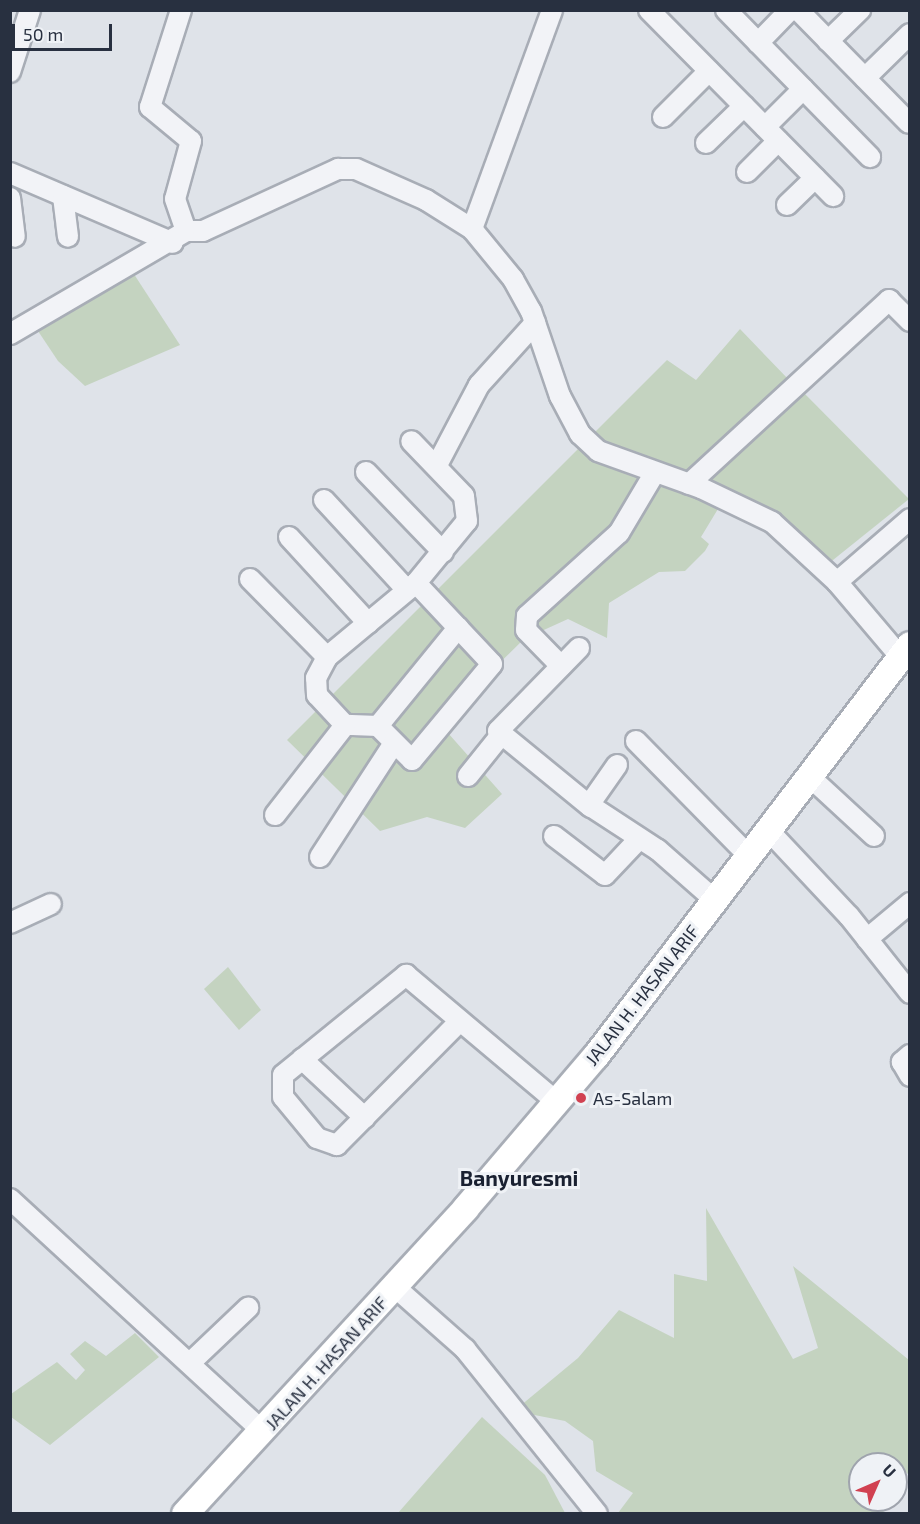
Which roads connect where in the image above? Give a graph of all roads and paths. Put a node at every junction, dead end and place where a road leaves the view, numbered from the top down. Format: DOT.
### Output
graph roads {
  1 [pos="30,10"];
  2 [pos="181,10"];
  3 [pos="552,10"];
  4 [pos="649,10"];
  5 [pos="726,10"];
  6 [pos="790,10"];
  7 [pos="798,10"];
  8 [pos="860,10"];
  9 [pos="909,34"];
  10 [pos="828,41"];
  11 [pos="758,43"];
  12 [pos="12,61"];
  13 [pos="709,71"];
  14 [pos="865,78"];
  15 [pos="803,89"];
  16 [pos="744,106"];
  17 [pos="663,117"];
  18 [pos="907,117"];
  19 [pos="772,134"];
  20 [pos="706,143"];
  21 [pos="870,157"];
  22 [pos="747,172"];
  23 [pos="10,173"];
  24 [pos="815,178"];
  25 [pos="63,196"];
  26 [pos="833,196"];
  27 [pos="10,198"];
  28 [pos="787,205"];
  29 [pos="472,229"];
  30 [pos="15,237"];
  31 [pos="68,237"];
  32 [pos="179,237"];
  33 [pos="909,321"];
  34 [pos="535,323"];
  35 [pos="10,334"];
  36 [pos="411,441"];
  37 [pos="437,465"];
  38 [pos="366,472"];
  39 [pos="654,474"];
  40 [pos="689,484"];
  41 [pos="324,500"];
  42 [pos="909,519"];
  43 [pos="289,537"];
  44 [pos="443,552"];
  45 [pos="250,579"];
  46 [pos="837,582"];
  47 [pos="412,586"];
  48 [pos="368,623"];
  49 [pos="458,628"];
  50 [pos="579,648"];
  51 [pos="904,650"];
  52 [pos="327,657"];
  53 [pos="561,666"];
  54 [pos="345,725"];
  55 [pos="378,726"];
  56 [pos="500,736"];
  57 [pos="636,741"];
  58 [pos="394,743"];
  59 [pos="617,765"];
  60 [pos="468,776"];
  61 [pos="810,777"];
  62 [pos="591,807"];
  63 [pos="274,815"];
  64 [pos="770,832"];
  65 [pos="554,836"];
  66 [pos="874,836"];
  67 [pos="639,839"];
  68 [pos="320,857"];
  69 [pos="750,857"];
  70 [pos="715,900"];
  71 [pos="909,903"];
  72 [pos="51,904"];
  73 [pos="10,923"];
  74 [pos="867,939"];
  75 [pos="909,993"];
  76 [pos="460,1021"];
  77 [pos="909,1055"];
  78 [pos="302,1059"];
  79 [pos="909,1076"];
  80 [pos="557,1102"];
  81 [pos="365,1118"];
  82 [pos="10,1199"];
  83 [pos="395,1287"];
  84 [pos="248,1308"];
  85 [pos="191,1362"];
  86 [pos="263,1432"];
  87 [pos="185,1514"];
  88 [pos="597,1514"];
  1 -- 12 [label="street"];
  2 -- 32 [label="street"];
  3 -- 29 [label="street"];
  4 -- 13 [label="street"];
  5 -- 11 [label="street"];
  6 -- 11 [label="street"];
  7 -- 10 [label="street"];
  8 -- 10 [label="street"];
  9 -- 14 [label="street"];
  10 -- 14 [label="street"];
  11 -- 15 [label="street"];
  13 -- 16 [label="street"];
  13 -- 17 [label="street"];
  14 -- 18 [label="street"];
  15 -- 19 [label="street"];
  15 -- 21 [label="street"];
  16 -- 19 [label="street"];
  16 -- 20 [label="street"];
  19 -- 22 [label="street"];
  19 -- 24 [label="street"];
  23 -- 25 [label="street"];
  24 -- 26 [label="street"];
  24 -- 28 [label="street"];
  25 -- 31 [label="street"];
  25 -- 32 [label="street"];
  27 -- 30 [label="street"];
  29 -- 32 [label="street"];
  29 -- 34 [label="street"];
  32 -- 35 [label="street"];
  33 -- 40 [label="street"];
  34 -- 37 [label="street"];
  34 -- 39 [label="street"];
  36 -- 37 [label="street"];
  37 -- 44 [label="street"];
  38 -- 44 [label="street"];
  39 -- 40 [label="street"];
  39 -- 53 [label="street"];
  40 -- 46 [label="street"];
  41 -- 47 [label="street"];
  42 -- 46 [label="street"];
  43 -- 48 [label="street"];
  44 -- 47 [label="street"];
  45 -- 52 [label="street"];
  46 -- 51 [label="street"];
  47 -- 48 [label="street"];
  47 -- 49 [label="street"];
  48 -- 52 [label="street"];
  49 -- 55 [label="street"];
  49 -- 58 [label="street"];
  50 -- 53 [label="street"];
  51 -- 61 [label="main road, JALAN H. HASAN ARIF"];
  52 -- 54 [label="street"];
  53 -- 56 [label="street"];
  54 -- 55 [label="street"];
  54 -- 63 [label="street"];
  55 -- 58 [label="street"];
  56 -- 60 [label="street"];
  56 -- 62 [label="street"];
  57 -- 69 [label="street"];
  58 -- 68 [label="street"];
  59 -- 62 [label="street"];
  61 -- 64 [label="main road, JALAN H. HASAN ARIF"];
  61 -- 66 [label="street"];
  62 -- 67 [label="street"];
  64 -- 69 [label="main road, JALAN H. HASAN ARIF"];
  64 -- 74 [label="street"];
  65 -- 67 [label="street"];
  67 -- 70 [label="street"];
  69 -- 70 [label="main road, JALAN H. HASAN ARIF"];
  70 -- 80 [label="main road, JALAN H. HASAN ARIF"];
  71 -- 74 [label="street"];
  72 -- 73 [label="street"];
  74 -- 75 [label="street"];
  76 -- 78 [label="street"];
  76 -- 80 [label="street"];
  76 -- 81 [label="street"];
  77 -- 79 [label="street"];
  78 -- 81 [label="street"];
  78 -- 81 [label="street"];
  80 -- 83 [label="main road, JALAN H. HASAN ARIF"];
  82 -- 85 [label="street"];
  83 -- 86 [label="main road, JALAN H. HASAN ARIF"];
  83 -- 88 [label="street"];
  84 -- 85 [label="street"];
  85 -- 86 [label="street"];
  86 -- 87 [label="main road, JALAN H. HASAN ARIF"];
}
